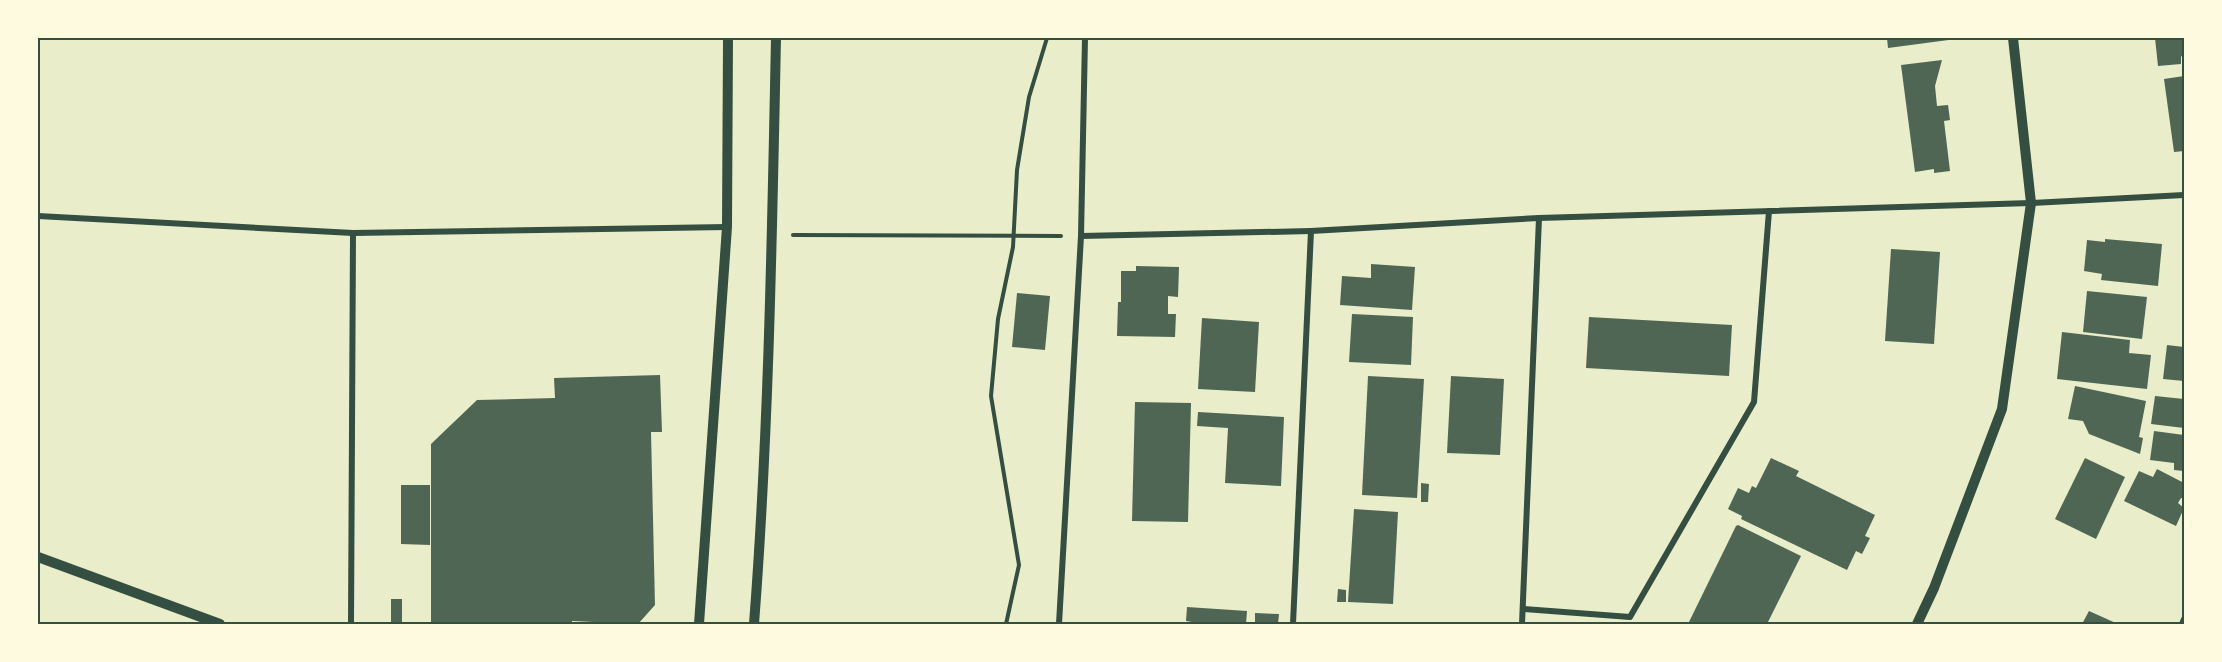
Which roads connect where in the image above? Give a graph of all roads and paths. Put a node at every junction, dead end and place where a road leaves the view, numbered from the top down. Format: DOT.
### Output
graph roads {
  1 [pos="728,38"];
  2 [pos="776,38"];
  3 [pos="1047,38"];
  4 [pos="1085,38"];
  5 [pos="2013,38"];
  6 [pos="2184,195"];
  7 [pos="2031,203"];
  8 [pos="1769,211"];
  9 [pos="38,216"];
  10 [pos="1539,218"];
  11 [pos="727,227"];
  12 [pos="1311,231"];
  13 [pos="353,233"];
  14 [pos="771,235"];
  15 [pos="1012,236"];
  16 [pos="1081,236"];
  17 [pos="38,556"];
  18 [pos="1523,609"];
  19 [pos="2184,619"];
  20 [pos="220,624"];
  21 [pos="351,624"];
  22 [pos="699,624"];
  23 [pos="754,624"];
  24 [pos="1006,624"];
  25 [pos="1059,624"];
  26 [pos="1293,624"];
  27 [pos="1522,624"];
  28 [pos="1917,624"];
  29 [pos="2182,624"];
  1 -- 11 [label="street"];
  2 -- 14 [label="street"];
  3 -- 15 [label="path"];
  4 -- 16 [label="street"];
  5 -- 7 [label="street"];
  6 -- 7 [label="street"];
  7 -- 8 [label="street"];
  7 -- 28 [label="street"];
  8 -- 10 [label="street"];
  8 -- 18 [label="street"];
  9 -- 13 [label="street"];
  10 -- 12 [label="street"];
  10 -- 18 [label="street"];
  11 -- 13 [label="street"];
  11 -- 22 [label="street"];
  12 -- 16 [label="street"];
  12 -- 26 [label="street"];
  13 -- 21 [label="street"];
  14 -- 15 [label="path"];
  14 -- 23 [label="street"];
  15 -- 16 [label="path"];
  15 -- 24 [label="path"];
  16 -- 25 [label="street"];
  17 -- 20 [label="street"];
  18 -- 27 [label="street"];
  19 -- 29 [label="street"];
}
